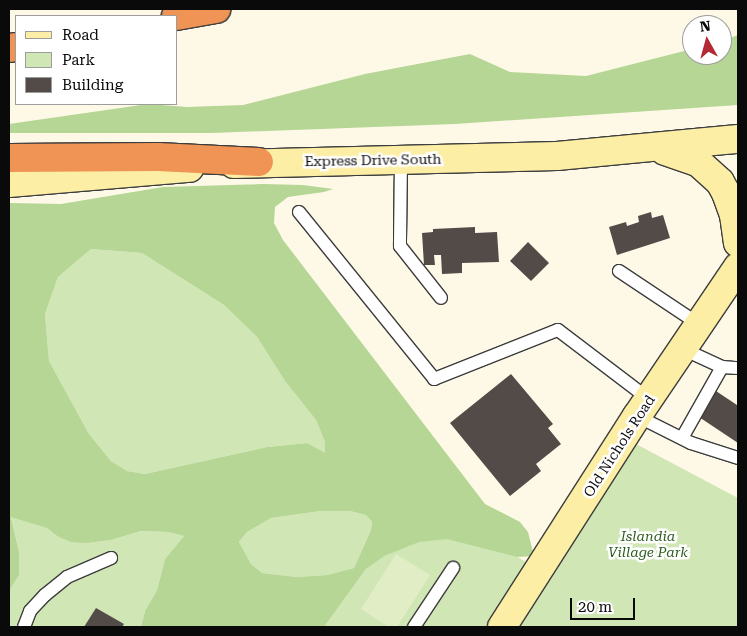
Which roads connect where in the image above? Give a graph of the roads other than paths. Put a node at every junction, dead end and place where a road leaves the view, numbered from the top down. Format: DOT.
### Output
graph roads {
  1 [pos="216,9"];
  2 [pos="178,16"];
  3 [pos="738,139"];
  4 [pos="656,148"];
  5 [pos="9,158"];
  6 [pos="400,159"];
  7 [pos="259,162"];
  8 [pos="9,183"];
  9 [pos="299,212"];
  10 [pos="738,243"];
  11 [pos="738,266"];
  12 [pos="619,271"];
  13 [pos="442,298"];
  14 [pos="700,325"];
  15 [pos="683,348"];
  16 [pos="722,367"];
  17 [pos="738,368"];
  18 [pos="643,407"];
  19 [pos="682,438"];
  20 [pos="738,458"];
  21 [pos="111,558"];
  22 [pos="453,568"];
  23 [pos="24,627"];
  24 [pos="414,627"];
  25 [pos="502,627"];
  1 -- 2 [label="highway"];
  3 -- 4 [label="main road, Express Drive South"];
  4 -- 6 [label="main road, Express Drive South"];
  4 -- 10 [label="main road"];
  5 -- 7 [label="highway"];
  6 -- 7 [label="main road, Express Drive South"];
  6 -- 13 [label="lane"];
  7 -- 8 [label="main road, Express Drive South"];
  9 -- 18 [label="lane"];
  11 -- 14 [label="main road, Old Nichols Road"];
  12 -- 14 [label="lane"];
  14 -- 15 [label="main road, Old Nichols Road"];
  15 -- 16 [label="lane"];
  15 -- 18 [label="main road, Old Nichols Road"];
  16 -- 17 [label="lane"];
  16 -- 19 [label="lane"];
  18 -- 19 [label="lane"];
  18 -- 25 [label="main road, Old Nichols Road"];
  19 -- 20 [label="lane"];
  21 -- 23 [label="lane"];
  22 -- 24 [label="lane"];
}
